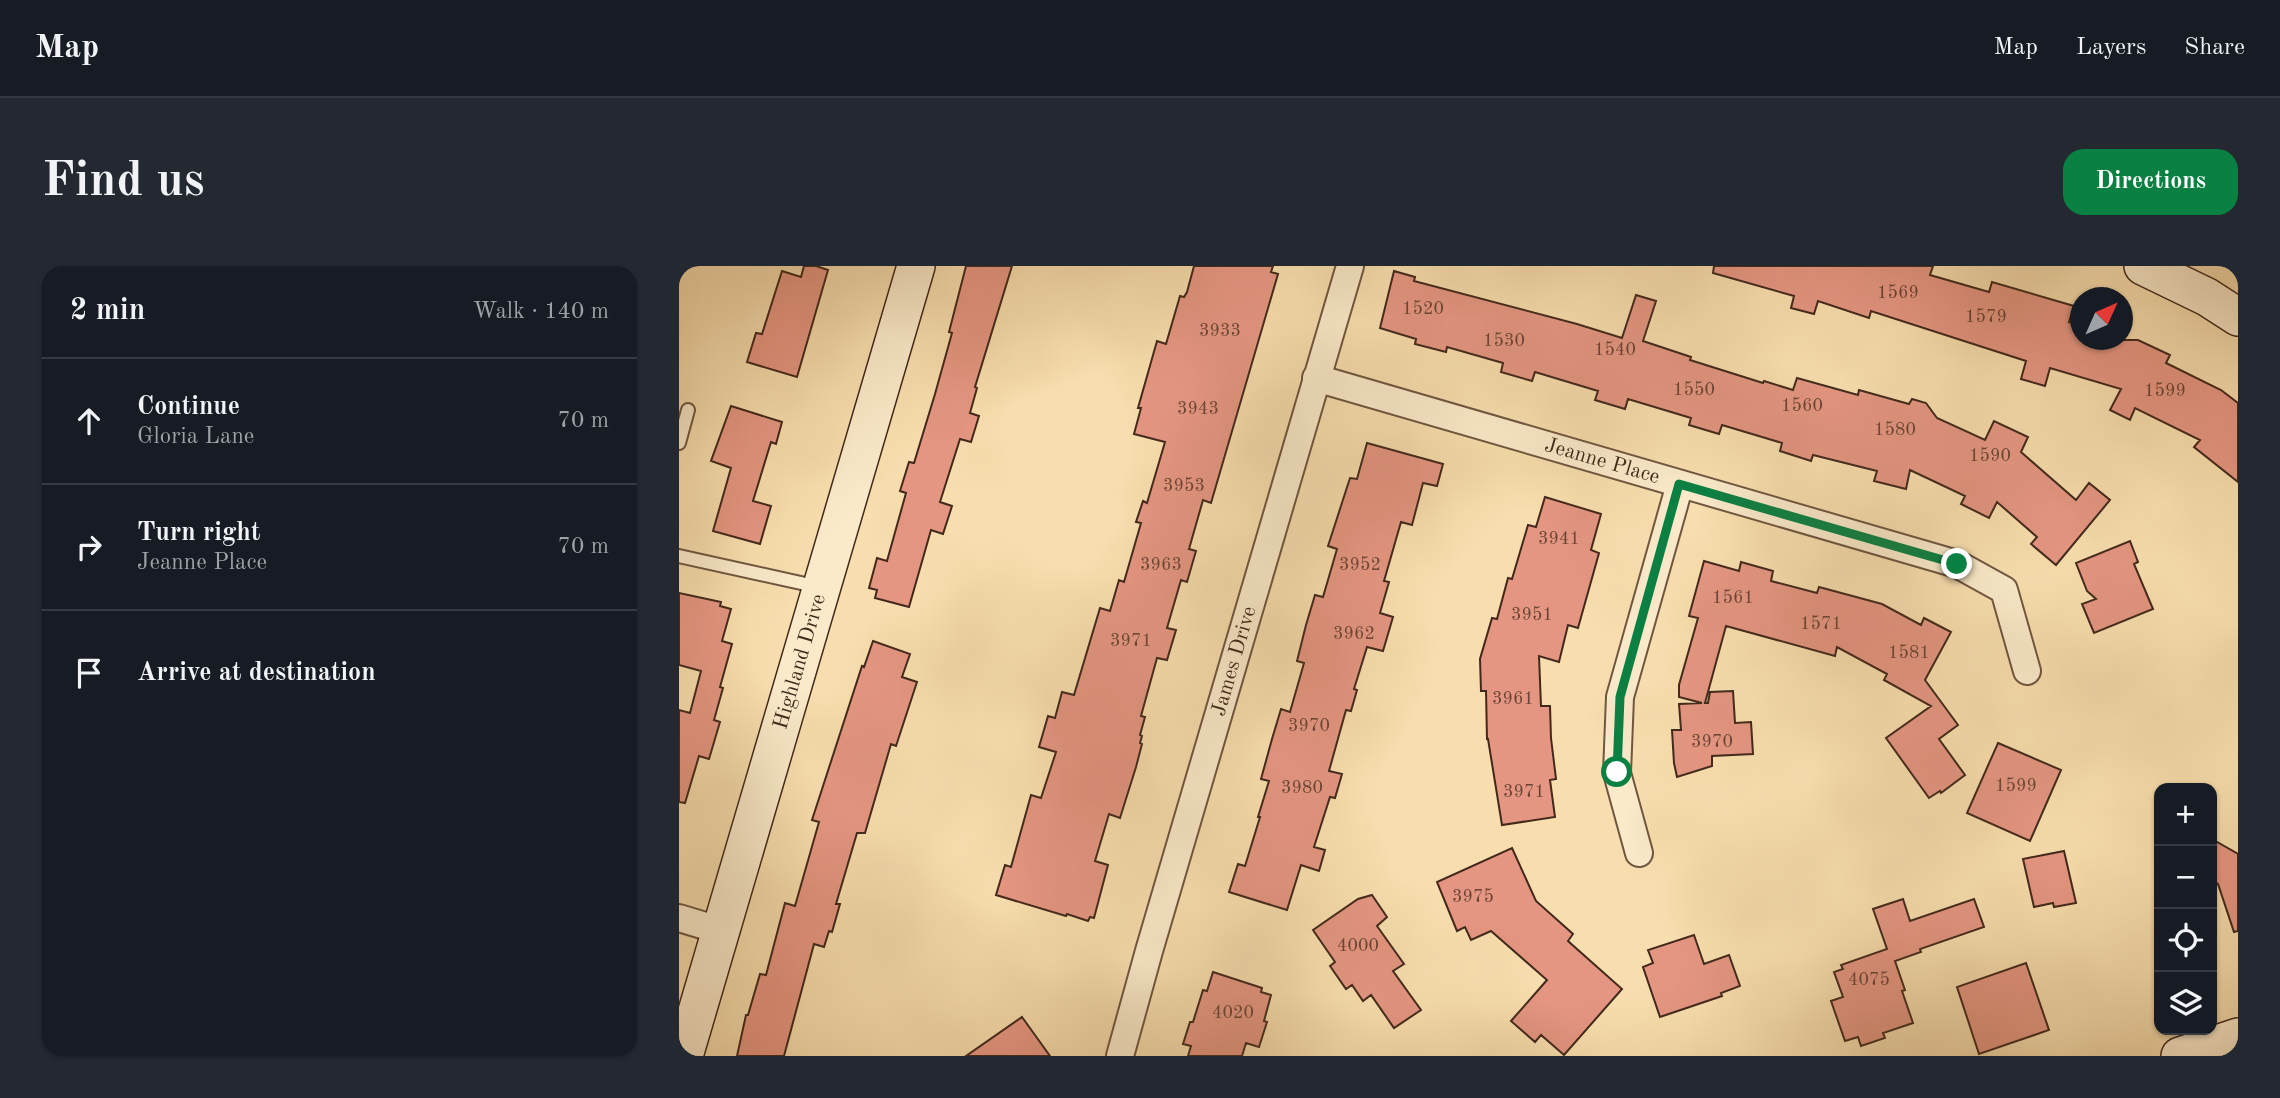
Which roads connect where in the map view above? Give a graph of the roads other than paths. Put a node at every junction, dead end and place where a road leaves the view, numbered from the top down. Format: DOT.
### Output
graph roads {
  1 [pos="916,266"];
  2 [pos="1350,266"];
  3 [pos="2143,266"];
  4 [pos="2238,317"];
  5 [pos="1316,379"];
  6 [pos="688,410"];
  7 [pos="679,443"];
  8 [pos="1679,484"];
  9 [pos="679,556"];
  10 [pos="822,587"];
  11 [pos="2027,671"];
  12 [pos="1639,853"];
  13 [pos="679,918"];
  14 [pos="722,931"];
  15 [pos="2238,1037"];
  16 [pos="684,1056"];
  17 [pos="1120,1056"];
  18 [pos="2180,1056"];
  1 -- 10 [label="street, Highland Drive"];
  2 -- 5 [label="street, James Drive"];
  3 -- 4 [label="street"];
  5 -- 8 [label="street, Jeanne Place"];
  5 -- 17 [label="street, James Drive"];
  6 -- 7 [label="lane"];
  8 -- 11 [label="street, Jeanne Place"];
  8 -- 12 [label="street"];
  9 -- 10 [label="lane"];
  10 -- 14 [label="street, Highland Drive"];
  13 -- 14 [label="street"];
  14 -- 16 [label="street, Highland Drive"];
  15 -- 18 [label="street"];
}
